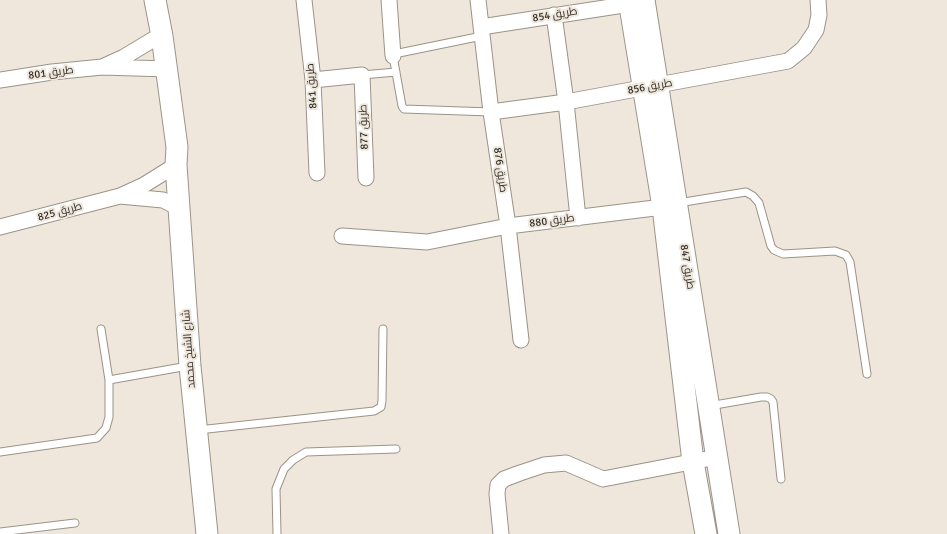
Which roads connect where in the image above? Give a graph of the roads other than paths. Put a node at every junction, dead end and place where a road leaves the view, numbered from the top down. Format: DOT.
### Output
graph roads {
  1 [pos="146,0"];
  2 [pos="155,0"];
  3 [pos="304,0"];
  4 [pos="389,0"];
  5 [pos="478,0"];
  6 [pos="818,0"];
  7 [pos="634,1"];
  8 [pos="554,15"];
  9 [pos="482,31"];
  10 [pos="158,38"];
  11 [pos="393,56"];
  12 [pos="102,67"];
  13 [pos="163,69"];
  14 [pos="396,72"];
  15 [pos="362,75"];
  16 [pos="0,80"];
  17 [pos="313,80"];
  18 [pos="652,87"];
  19 [pos="566,102"];
  20 [pos="491,112"];
  21 [pos="176,165"];
  22 [pos="317,173"];
  23 [pos="366,178"];
  24 [pos="120,196"];
  25 [pos="670,205"];
  26 [pos="179,208"];
  27 [pos="578,218"];
  28 [pos="508,226"];
  29 [pos="0,227"];
  30 [pos="342,236"];
  31 [pos="101,329"];
  32 [pos="383,330"];
  33 [pos="521,340"];
  34 [pos="190,366"];
  35 [pos="867,374"];
  36 [pos="109,380"];
  37 [pos="709,406"];
  38 [pos="196,430"];
  39 [pos="396,449"];
  40 [pos="0,452"];
  41 [pos="717,457"];
  42 [pos="693,462"];
  43 [pos="781,479"];
  44 [pos="75,523"];
  45 [pos="0,532"];
  46 [pos="207,534"];
  47 [pos="277,534"];
  48 [pos="501,534"];
  49 [pos="706,534"];
  50 [pos="729,534"];
  1 -- 10 [label="street, شارع الشيخ محمد"];
  2 -- 10 [label="street, شارع الشيخ محمد"];
  3 -- 17 [label="street, طريق 841"];
  4 -- 11 [label="street"];
  5 -- 9 [label="street, طريق 876"];
  6 -- 18 [label="street, طريق 856"];
  7 -- 8 [label="street, طريق 854"];
  7 -- 18 [label="street, طريق 847"];
  8 -- 9 [label="street, طريق 854"];
  8 -- 19 [label="street"];
  9 -- 11 [label="lane"];
  9 -- 20 [label="street, طريق 876"];
  10 -- 12 [label="street, طريق 801"];
  10 -- 13 [label="street, شارع الشيخ محمد"];
  11 -- 14 [label="lane"];
  12 -- 13 [label="street, طريق 801"];
  12 -- 16 [label="street, طريق 801"];
  13 -- 21 [label="street, شارع الشيخ محمد"];
  14 -- 15 [label="lane"];
  14 -- 20 [label="lane"];
  15 -- 17 [label="street"];
  15 -- 23 [label="street, طريق 877"];
  17 -- 22 [label="street, طريق 841"];
  18 -- 19 [label="street, طريق 856"];
  18 -- 25 [label="street, طريق 847"];
  19 -- 20 [label="street, طريق 856"];
  19 -- 27 [label="street"];
  20 -- 28 [label="street, طريق 876"];
  21 -- 24 [label="street, طريق 825"];
  21 -- 26 [label="street, شارع الشيخ محمد"];
  24 -- 26 [label="street, طريق 825"];
  24 -- 29 [label="street, طريق 825"];
  25 -- 27 [label="street, طريق 880"];
  25 -- 35 [label="lane"];
  25 -- 37 [label="street, طريق 847"];
  25 -- 42 [label="street, طريق 847"];
  26 -- 34 [label="street, شارع الشيخ محمد"];
  27 -- 28 [label="street, طريق 880"];
  28 -- 30 [label="street, طريق 880"];
  28 -- 33 [label="street, طريق 876"];
  31 -- 36 [label="lane"];
  32 -- 38 [label="lane"];
  34 -- 36 [label="lane"];
  34 -- 38 [label="street, شارع الشيخ محمد"];
  36 -- 40 [label="lane"];
  37 -- 41 [label="street, طريق 847"];
  37 -- 43 [label="lane"];
  38 -- 46 [label="street, شارع الشيخ محمد"];
  39 -- 47 [label="lane"];
  41 -- 42 [label="street"];
  41 -- 50 [label="street, طريق 847"];
  42 -- 48 [label="street"];
  42 -- 49 [label="street, طريق 847"];
  44 -- 45 [label="lane"];
}
